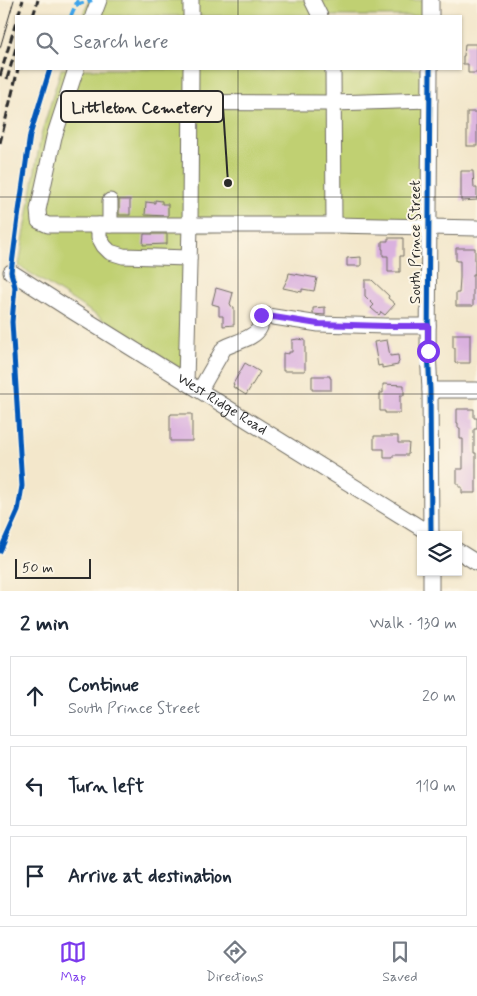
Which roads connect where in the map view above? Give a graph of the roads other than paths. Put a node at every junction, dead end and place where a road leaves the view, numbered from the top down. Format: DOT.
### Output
graph roads {
  1 [pos="99,0"];
  2 [pos="191,0"];
  3 [pos="312,0"];
  4 [pos="431,0"];
  5 [pos="93,15"];
  6 [pos="191,15"];
  7 [pos="320,15"];
  8 [pos="431,15"];
  9 [pos="76,70"];
  10 [pos="191,70"];
  11 [pos="333,70"];
  12 [pos="430,70"];
  13 [pos="430,100"];
  14 [pos="66,102"];
  15 [pos="191,102"];
  16 [pos="333,103"];
  17 [pos="110,201"];
  18 [pos="105,225"];
  19 [pos="190,225"];
  20 [pos="334,225"];
  21 [pos="429,228"];
  22 [pos="477,228"];
  23 [pos="189,258"];
  24 [pos="11,272"];
  25 [pos="428,326"];
  26 [pos="186,382"];
  27 [pos="200,390"];
  28 [pos="430,390"];
  29 [pos="477,390"];
  30 [pos="426,531"];
  31 [pos="432,531"];
  32 [pos="462,554"];
  33 [pos="477,563"];
  34 [pos="431,576"];
  35 [pos="431,591"];
  1 -- 5 [label="street"];
  2 -- 6 [label="street"];
  3 -- 7 [label="street"];
  4 -- 8 [label="street"];
  9 -- 14 [label="street"];
  10 -- 15 [label="street"];
  11 -- 16 [label="street"];
  12 -- 13 [label="street, South Prince Street"];
  13 -- 16 [label="street"];
  13 -- 21 [label="street, South Prince Street"];
  14 -- 15 [label="street"];
  14 -- 18 [label="street"];
  15 -- 16 [label="street"];
  15 -- 19 [label="street"];
  16 -- 20 [label="street"];
  17 -- 18 [label="street"];
  18 -- 19 [label="street"];
  18 -- 23 [label="street"];
  19 -- 20 [label="street"];
  19 -- 23 [label="street"];
  20 -- 21 [label="street"];
  21 -- 22 [label="street"];
  21 -- 25 [label="street, South Prince Street"];
  23 -- 26 [label="street"];
  24 -- 26 [label="street, West Ridge Road"];
  25 -- 27 [label="street"];
  25 -- 28 [label="street, South Prince Street"];
  26 -- 27 [label="street, West Ridge Road"];
  27 -- 30 [label="street, West Ridge Road"];
  28 -- 29 [label="street"];
  28 -- 31 [label="street, South Prince Street"];
  32 -- 33 [label="street"];
  34 -- 35 [label="street"];
}
